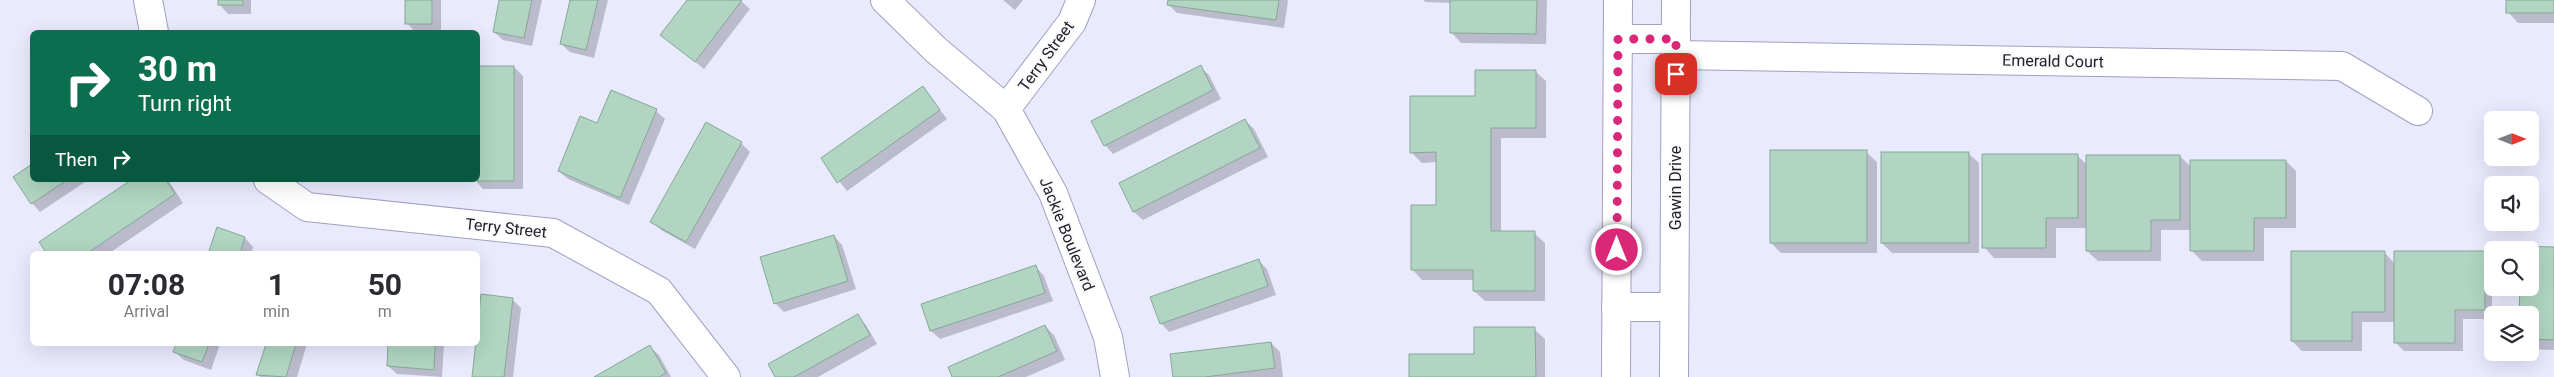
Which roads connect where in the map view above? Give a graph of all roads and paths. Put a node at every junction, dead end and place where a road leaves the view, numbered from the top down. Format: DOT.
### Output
graph roads {
  1 [pos="148,0"];
  2 [pos="885,0"];
  3 [pos="1081,0"];
  4 [pos="1618,0"];
  5 [pos="1676,0"];
  6 [pos="154,30"];
  7 [pos="1618,39"];
  8 [pos="1676,47"];
  9 [pos="1006,109"];
  10 [pos="2418,111"];
  11 [pos="271,182"];
  12 [pos="1616,307"];
  13 [pos="1674,307"];
  14 [pos="726,377"];
  15 [pos="1115,377"];
  16 [pos="1616,377"];
  17 [pos="1674,377"];
  1 -- 6 [label="street"];
  2 -- 9 [label="street, Jackie Boulevard"];
  3 -- 9 [label="street, Terry Street"];
  4 -- 7 [label="street"];
  5 -- 8 [label="street, Gawin Drive"];
  7 -- 8 [label="street, Emerald Court"];
  7 -- 12 [label="street"];
  8 -- 10 [label="street, Emerald Court"];
  8 -- 13 [label="street, Gawin Drive"];
  9 -- 15 [label="street, Jackie Boulevard"];
  11 -- 14 [label="street, Terry Street"];
  12 -- 13 [label="street"];
  12 -- 16 [label="street"];
  13 -- 17 [label="street, Gawin Drive"];
}
